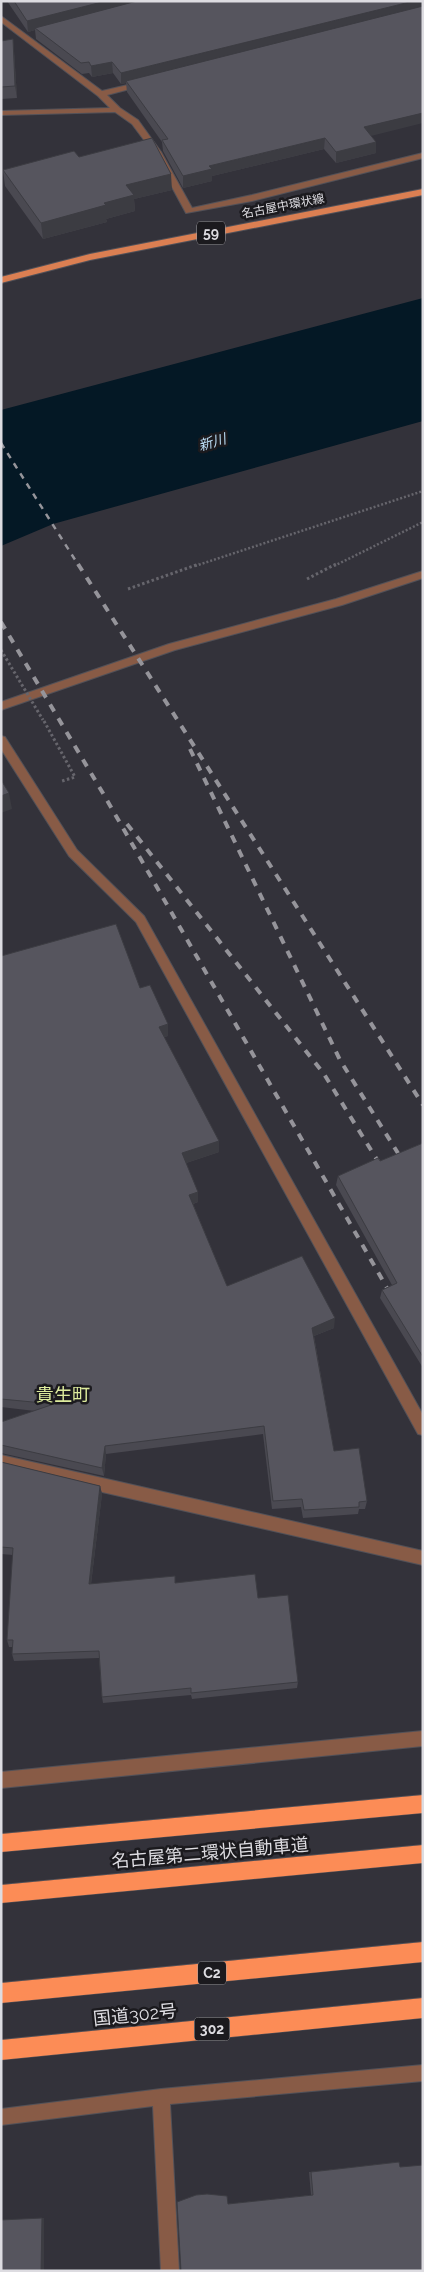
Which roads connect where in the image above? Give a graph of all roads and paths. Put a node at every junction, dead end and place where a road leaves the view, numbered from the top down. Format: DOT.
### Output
graph roads {
  1 [pos="1,18"];
  2 [pos="36,34"];
  3 [pos="26,37"];
  4 [pos="148,82"];
  5 [pos="101,94"];
  6 [pos="117,110"];
  7 [pos="1,113"];
  8 [pos="423,154"];
  9 [pos="423,192"];
  10 [pos="1,280"];
  11 [pos="423,491"];
  12 [pos="423,574"];
  13 [pos="128,588"];
  14 [pos="1,650"];
  15 [pos="1,706"];
  16 [pos="1,740"];
  17 [pos="75,776"];
  18 [pos="423,1429"];
  19 [pos="1,1462"];
  20 [pos="423,1558"];
  21 [pos="423,1738"];
  22 [pos="1,1780"];
  23 [pos="423,1804"];
  24 [pos="1,1843"];
  25 [pos="423,1854"];
  26 [pos="1,1894"];
  27 [pos="423,1952"];
  28 [pos="1,1993"];
  29 [pos="423,2008"];
  30 [pos="1,2050"];
  31 [pos="423,2073"];
  32 [pos="161,2097"];
  33 [pos="1,2117"];
  34 [pos="170,2271"];
  1 -- 3 [label="street"];
  2 -- 3 [label="street"];
  3 -- 5 [label="street"];
  4 -- 5 [label="street"];
  5 -- 6 [label="street"];
  6 -- 7 [label="street"];
  6 -- 8 [label="street"];
  9 -- 10 [label="main road, 名古屋中環状線 / 59"];
  11 -- 13 [label="path"];
  12 -- 15 [label="street"];
  14 -- 17 [label="path, bridge"];
  16 -- 18 [label="street"];
  19 -- 20 [label="street"];
  21 -- 22 [label="street"];
  23 -- 24 [label="highway"];
  25 -- 26 [label="highway, 名古屋第二環状自動車道"];
  27 -- 28 [label="highway, C2"];
  29 -- 30 [label="highway, 国道302号 / 302"];
  31 -- 32 [label="street"];
  32 -- 33 [label="street"];
  32 -- 34 [label="street"];
}
